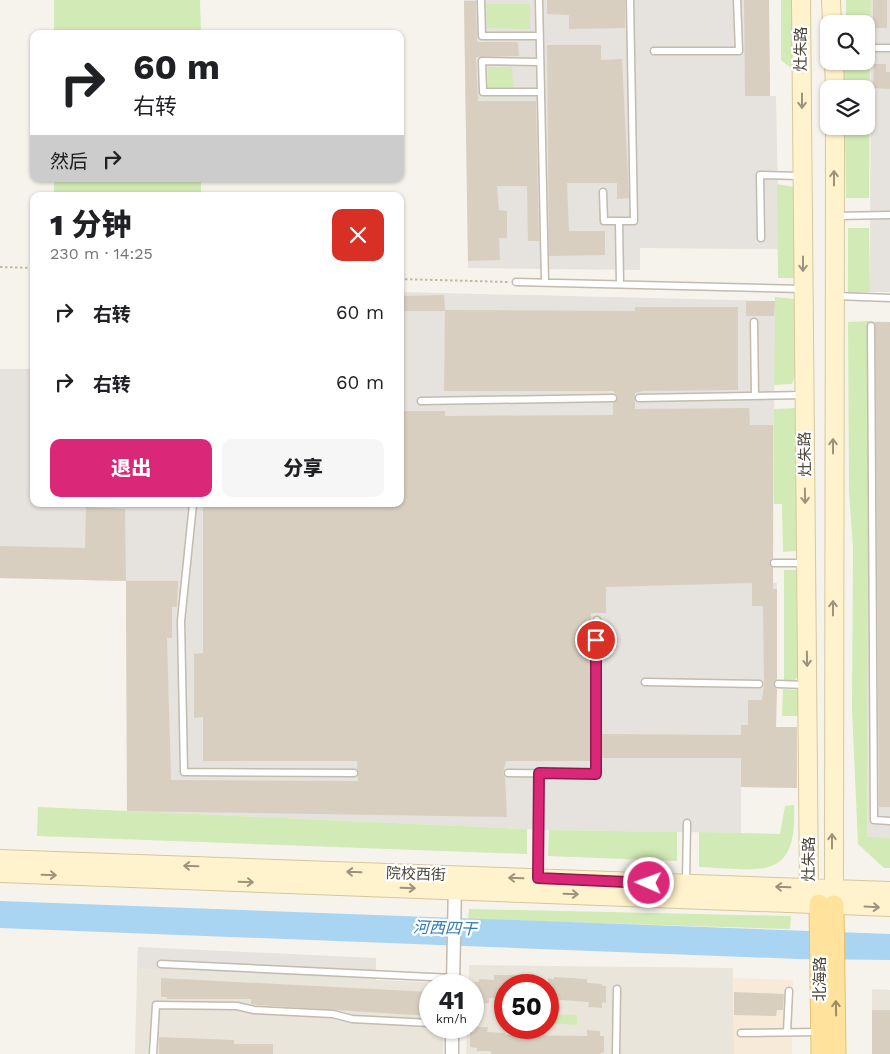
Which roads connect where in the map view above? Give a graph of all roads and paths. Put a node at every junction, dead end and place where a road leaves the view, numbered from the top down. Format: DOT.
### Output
graph roads {
  1 [pos="481,0"];
  2 [pos="539,0"];
  3 [pos="630,0"];
  4 [pos="737,0"];
  5 [pos="801,0"];
  6 [pos="832,0"];
  7 [pos="832,15"];
  8 [pos="540,36"];
  9 [pos="875,48"];
  10 [pos="890,48"];
  11 [pos="654,51"];
  12 [pos="540,62"];
  13 [pos="541,92"];
  14 [pos="834,135"];
  15 [pos="802,176"];
  16 [pos="603,192"];
  17 [pos="890,215"];
  18 [pos="834,216"];
  19 [pos="619,221"];
  20 [pos="761,238"];
  21 [pos="0,267"];
  22 [pos="30,268"];
  23 [pos="404,279"];
  24 [pos="516,282"];
  25 [pos="545,282"];
  26 [pos="620,284"];
  27 [pos="803,289"];
  28 [pos="834,296"];
  29 [pos="890,298"];
  30 [pos="754,322"];
  31 [pos="871,326"];
  32 [pos="804,395"];
  33 [pos="755,396"];
  34 [pos="613,398"];
  35 [pos="639,398"];
  36 [pos="420,401"];
  37 [pos="193,507"];
  38 [pos="806,562"];
  39 [pos="774,563"];
  40 [pos="596,620"];
  41 [pos="645,682"];
  42 [pos="759,684"];
  43 [pos="778,684"];
  44 [pos="807,685"];
  45 [pos="354,773"];
  46 [pos="508,773"];
  47 [pos="539,773"];
  48 [pos="890,820"];
  49 [pos="686,822"];
  50 [pos="0,859"];
  51 [pos="0,873"];
  52 [pos="538,878"];
  53 [pos="455,883"];
  54 [pos="686,884"];
  55 [pos="809,888"];
  56 [pos="890,890"];
  57 [pos="829,899"];
  58 [pos="890,908"];
  59 [pos="828,963"];
  60 [pos="161,964"];
  61 [pos="453,974"];
  62 [pos="419,979"];
  63 [pos="617,989"];
  64 [pos="789,990"];
  65 [pos="419,1023"];
  66 [pos="787,1032"];
  67 [pos="820,1032"];
  68 [pos="740,1033"];
  69 [pos="452,1039"];
  70 [pos="153,1054"];
  71 [pos="452,1054"];
  72 [pos="616,1054"];
  73 [pos="821,1054"];
  74 [pos="836,1054"];
  1 -- 8 [label="lane"];
  2 -- 8 [label="lane"];
  3 -- 19 [label="lane"];
  4 -- 11 [label="lane"];
  5 -- 15 [label="main road, 灶朱路, one-way"];
  6 -- 7 [label="main road"];
  8 -- 12 [label="lane"];
  9 -- 10 [label="lane"];
  12 -- 13 [label="lane"];
  12 -- 13 [label="lane"];
  13 -- 25 [label="lane"];
  18 -- 14 [label="main road, 灶朱路, one-way"];
  15 -- 20 [label="lane"];
  15 -- 27 [label="main road, 灶朱路, one-way"];
  16 -- 19 [label="lane"];
  17 -- 18 [label="lane"];
  18 -- 28 [label="main road, 灶朱路"];
  19 -- 26 [label="lane"];
  21 -- 22 [label="path"];
  23 -- 24 [label="path"];
  24 -- 25 [label="lane"];
  25 -- 26 [label="lane"];
  26 -- 27 [label="lane"];
  27 -- 32 [label="main road, 灶朱路"];
  28 -- 29 [label="lane"];
  57 -- 28 [label="main road, 灶朱路, one-way"];
  30 -- 33 [label="lane"];
  31 -- 48 [label="lane"];
  32 -- 33 [label="lane"];
  32 -- 38 [label="main road, 灶朱路, one-way"];
  33 -- 35 [label="lane"];
  34 -- 36 [label="lane"];
  37 -- 45 [label="lane"];
  38 -- 39 [label="lane"];
  38 -- 44 [label="main road, 灶朱路, one-way"];
  40 -- 47 [label="lane"];
  41 -- 42 [label="lane"];
  43 -- 44 [label="lane"];
  44 -- 55 [label="main road, 灶朱路"];
  46 -- 47 [label="lane"];
  47 -- 52 [label="lane"];
  49 -- 54 [label="lane"];
  53 -- 50 [label="main road, 院校西街, one-way"];
  51 -- 53 [label="main road, 院校西街, one-way"];
  52 -- 53 [label="main road, 院校西街, one-way"];
  52 -- 54 [label="main road, 院校西街"];
  53 -- 57 [label="main road, 院校西街, one-way"];
  53 -- 61 [label="street"];
  55 -- 54 [label="main road, 院校西街, one-way"];
  55 -- 57 [label="main road, 灶朱路"];
  56 -- 57 [label="main road"];
  57 -- 58 [label="main road, one-way"];
  57 -- 59 [label="main road, 北海路"];
  59 -- 67 [label="main road, 北海路"];
  74 -- 59 [label="main road, 北海路, one-way"];
  60 -- 62 [label="lane"];
  63 -- 72 [label="lane"];
  64 -- 66 [label="lane"];
  65 -- 70 [label="lane"];
  66 -- 67 [label="lane"];
  66 -- 68 [label="lane"];
  67 -- 73 [label="main road, 北海路"];
  69 -- 71 [label="street"];
}
